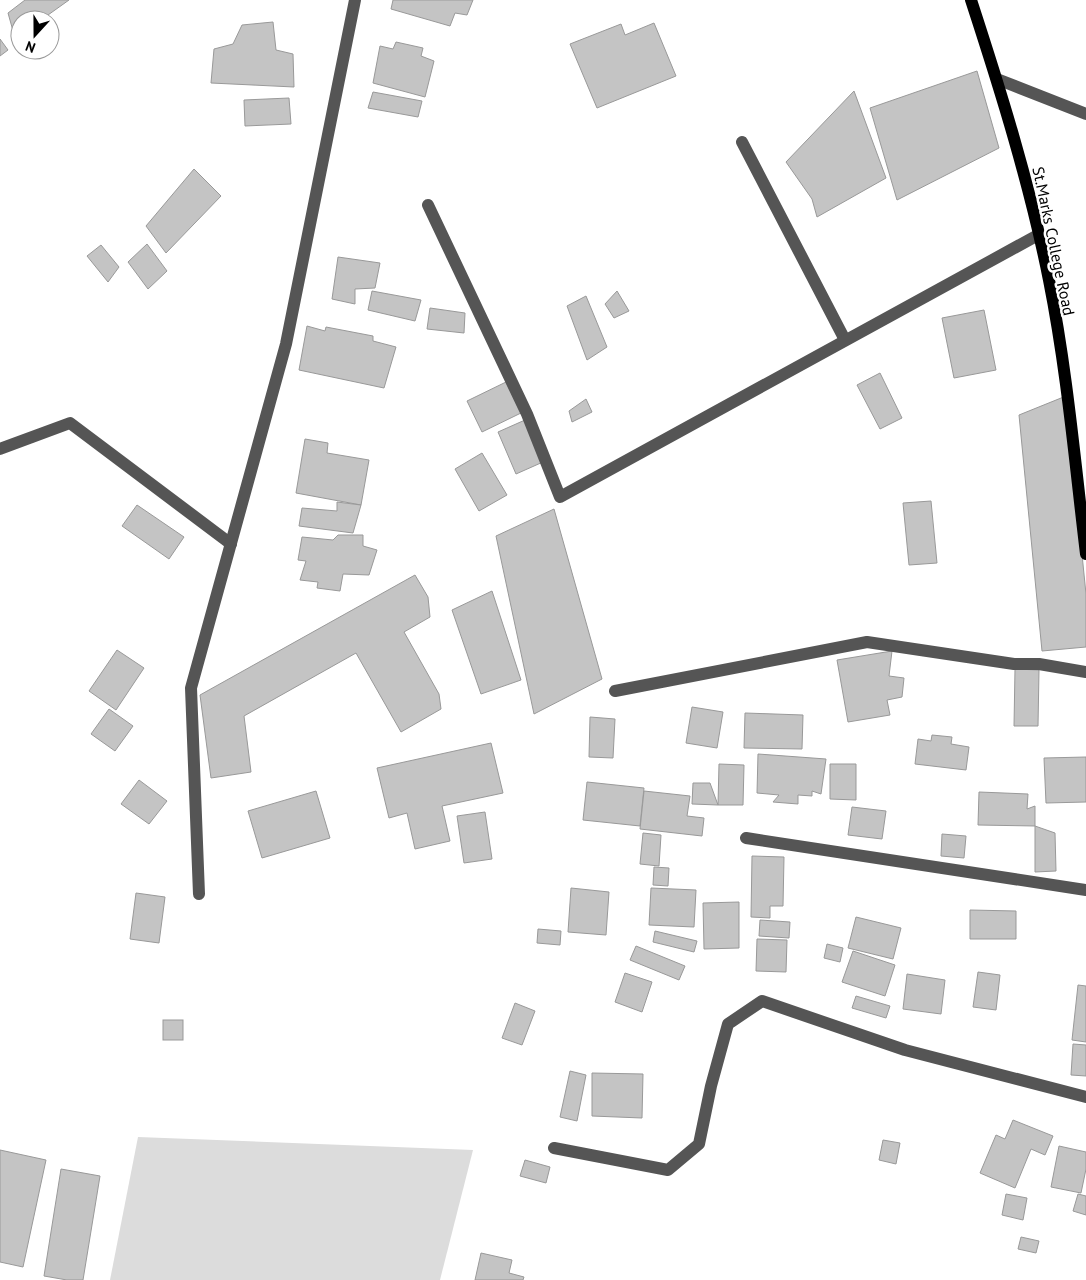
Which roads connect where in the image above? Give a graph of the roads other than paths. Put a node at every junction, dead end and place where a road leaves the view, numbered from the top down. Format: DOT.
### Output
graph roads {
  1 [pos="355,0"];
  2 [pos="971,0"];
  3 [pos="997,79"];
  4 [pos="1086,114"];
  5 [pos="742,142"];
  6 [pos="428,205"];
  7 [pos="1038,235"];
  8 [pos="845,340"];
  9 [pos="0,449"];
  10 [pos="231,544"];
  11 [pos="1086,554"];
  12 [pos="1086,672"];
  13 [pos="615,691"];
  14 [pos="746,838"];
  15 [pos="1086,890"];
  16 [pos="199,894"];
  17 [pos="1086,1097"];
  18 [pos="554,1148"];
  1 -- 10 [label="street"];
  2 -- 3 [label="main road, St.Marks College Road"];
  3 -- 4 [label="street"];
  3 -- 7 [label="main road, St.Marks College Road"];
  5 -- 8 [label="street"];
  6 -- 8 [label="street"];
  7 -- 8 [label="street"];
  7 -- 11 [label="main road, St.Marks College Road"];
  9 -- 10 [label="street"];
  10 -- 16 [label="street"];
  12 -- 13 [label="street"];
  14 -- 15 [label="street"];
  17 -- 18 [label="street"];
}
